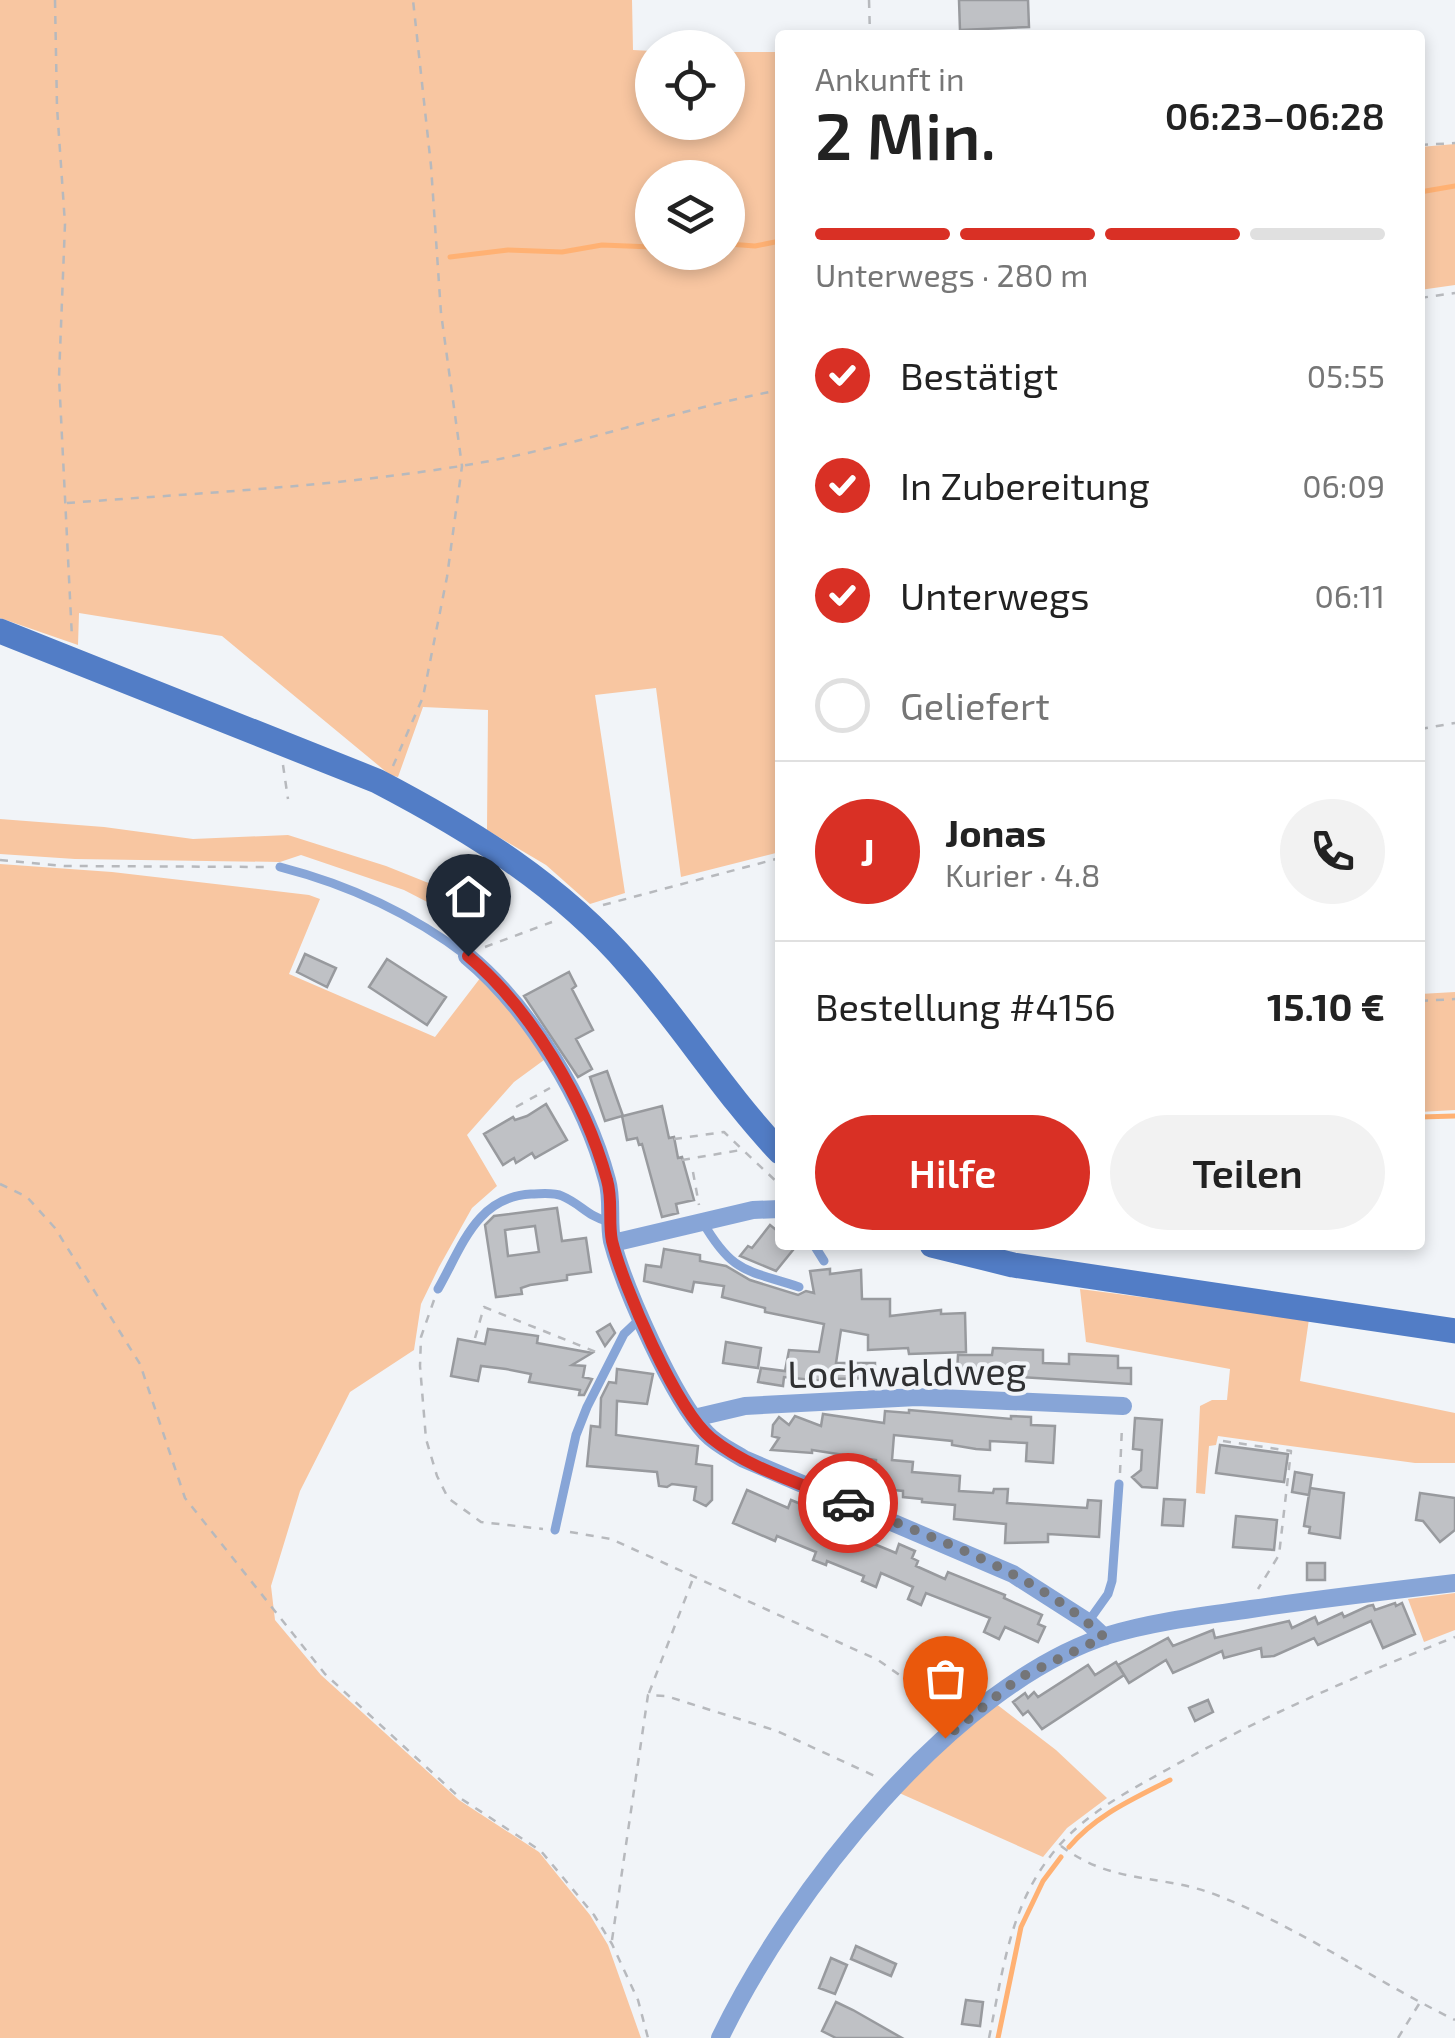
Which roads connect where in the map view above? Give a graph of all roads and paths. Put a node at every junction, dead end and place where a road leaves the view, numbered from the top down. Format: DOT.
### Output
graph roads {
  1 [pos="55,0"];
  2 [pos="413,0"];
  3 [pos="869,0"];
  4 [pos="870,30"];
  5 [pos="1455,142"];
  6 [pos="1425,145"];
  7 [pos="1455,293"];
  8 [pos="1425,297"];
  9 [pos="775,391"];
  10 [pos="462,466"];
  11 [pos="67,503"];
  12 [pos="0,631"];
  13 [pos="73,660"];
  14 [pos="1455,724"];
  15 [pos="1425,728"];
  16 [pos="285,744"];
  17 [pos="383,784"];
  18 [pos="288,799"];
  19 [pos="775,859"];
  20 [pos="0,860"];
  21 [pos="280,867"];
  22 [pos="578,913"];
  23 [pos="468,956"];
  24 [pos="1455,999"];
  25 [pos="1425,1001"];
  26 [pos="544,1092"];
  27 [pos="516,1108"];
  28 [pos="674,1139"];
  29 [pos="775,1146"];
  30 [pos="742,1149"];
  31 [pos="682,1160"];
  32 [pos="692,1172"];
  33 [pos="775,1180"];
  34 [pos="0,1184"];
  35 [pos="775,1209"];
  36 [pos="702,1221"];
  37 [pos="610,1222"];
  38 [pos="613,1243"];
  39 [pos="817,1250"];
  40 [pos="952,1250"];
  41 [pos="824,1261"];
  42 [pos="800,1287"];
  43 [pos="438,1289"];
  44 [pos="641,1318"];
  45 [pos="1455,1330"];
  46 [pos="474,1338"];
  47 [pos="612,1358"];
  48 [pos="1123,1406"];
  49 [pos="694,1418"];
  50 [pos="1122,1427"];
  51 [pos="1223,1441"];
  52 [pos="1119,1484"];
  53 [pos="555,1530"];
  54 [pos="694,1576"];
  55 [pos="1455,1582"];
  56 [pos="1247,1610"];
  57 [pos="1088,1622"];
  58 [pos="1104,1637"];
  59 [pos="1455,1637"];
  60 [pos="648,1695"];
  61 [pos="962,1721"];
  62 [pos="895,1789"];
  63 [pos="1059,1845"];
  64 [pos="612,1944"];
  65 [pos="1420,2003"];
  66 [pos="1455,2020"];
  67 [pos="648,2038"];
  68 [pos="720,2038"];
  69 [pos="990,2038"];
  70 [pos="1398,2038"];
  1 -- 11 [label="path"];
  2 -- 10 [label="path"];
  3 -- 4 [label="path"];
  5 -- 6 [label="path"];
  7 -- 8 [label="path"];
  9 -- 10 [label="path"];
  10 -- 11 [label="path"];
  10 -- 17 [label="path"];
  11 -- 13 [label="path"];
  12 -- 13 [label="main road"];
  13 -- 16 [label="main road"];
  14 -- 15 [label="path"];
  16 -- 17 [label="main road"];
  16 -- 18 [label="path"];
  17 -- 22 [label="main road"];
  19 -- 22 [label="path"];
  20 -- 21 [label="path"];
  21 -- 23 [label="lane"];
  22 -- 23 [label="path"];
  22 -- 29 [label="main road"];
  23 -- 37 [label="street"];
  24 -- 25 [label="path"];
  26 -- 27 [label="path"];
  28 -- 30 [label="path"];
  30 -- 31 [label="path"];
  30 -- 33 [label="path"];
  32 -- 36 [label="path"];
  34 -- 64 [label="path"];
  35 -- 36 [label="street"];
  36 -- 38 [label="street"];
  36 -- 42 [label="lane"];
  37 -- 38 [label="street"];
  37 -- 43 [label="lane"];
  38 -- 44 [label="street"];
  39 -- 41 [label="lane"];
  40 -- 45 [label="main road"];
  43 -- 53 [label="path"];
  44 -- 47 [label="lane"];
  44 -- 49 [label="street"];
  46 -- 47 [label="path"];
  47 -- 53 [label="lane"];
  48 -- 49 [label="street, Lochwaldweg"];
  49 -- 57 [label="street"];
  50 -- 52 [label="path"];
  51 -- 56 [label="path"];
  52 -- 57 [label="lane"];
  53 -- 54 [label="path"];
  54 -- 60 [label="path"];
  54 -- 61 [label="path"];
  55 -- 56 [label="street"];
  56 -- 58 [label="street"];
  57 -- 58 [label="street"];
  58 -- 61 [label="street"];
  59 -- 63 [label="path"];
  60 -- 62 [label="path"];
  60 -- 64 [label="path"];
  61 -- 62 [label="street"];
  62 -- 68 [label="street"];
  63 -- 65 [label="path"];
  63 -- 69 [label="path"];
  64 -- 67 [label="path"];
  65 -- 66 [label="path"];
  65 -- 70 [label="path"];
}
